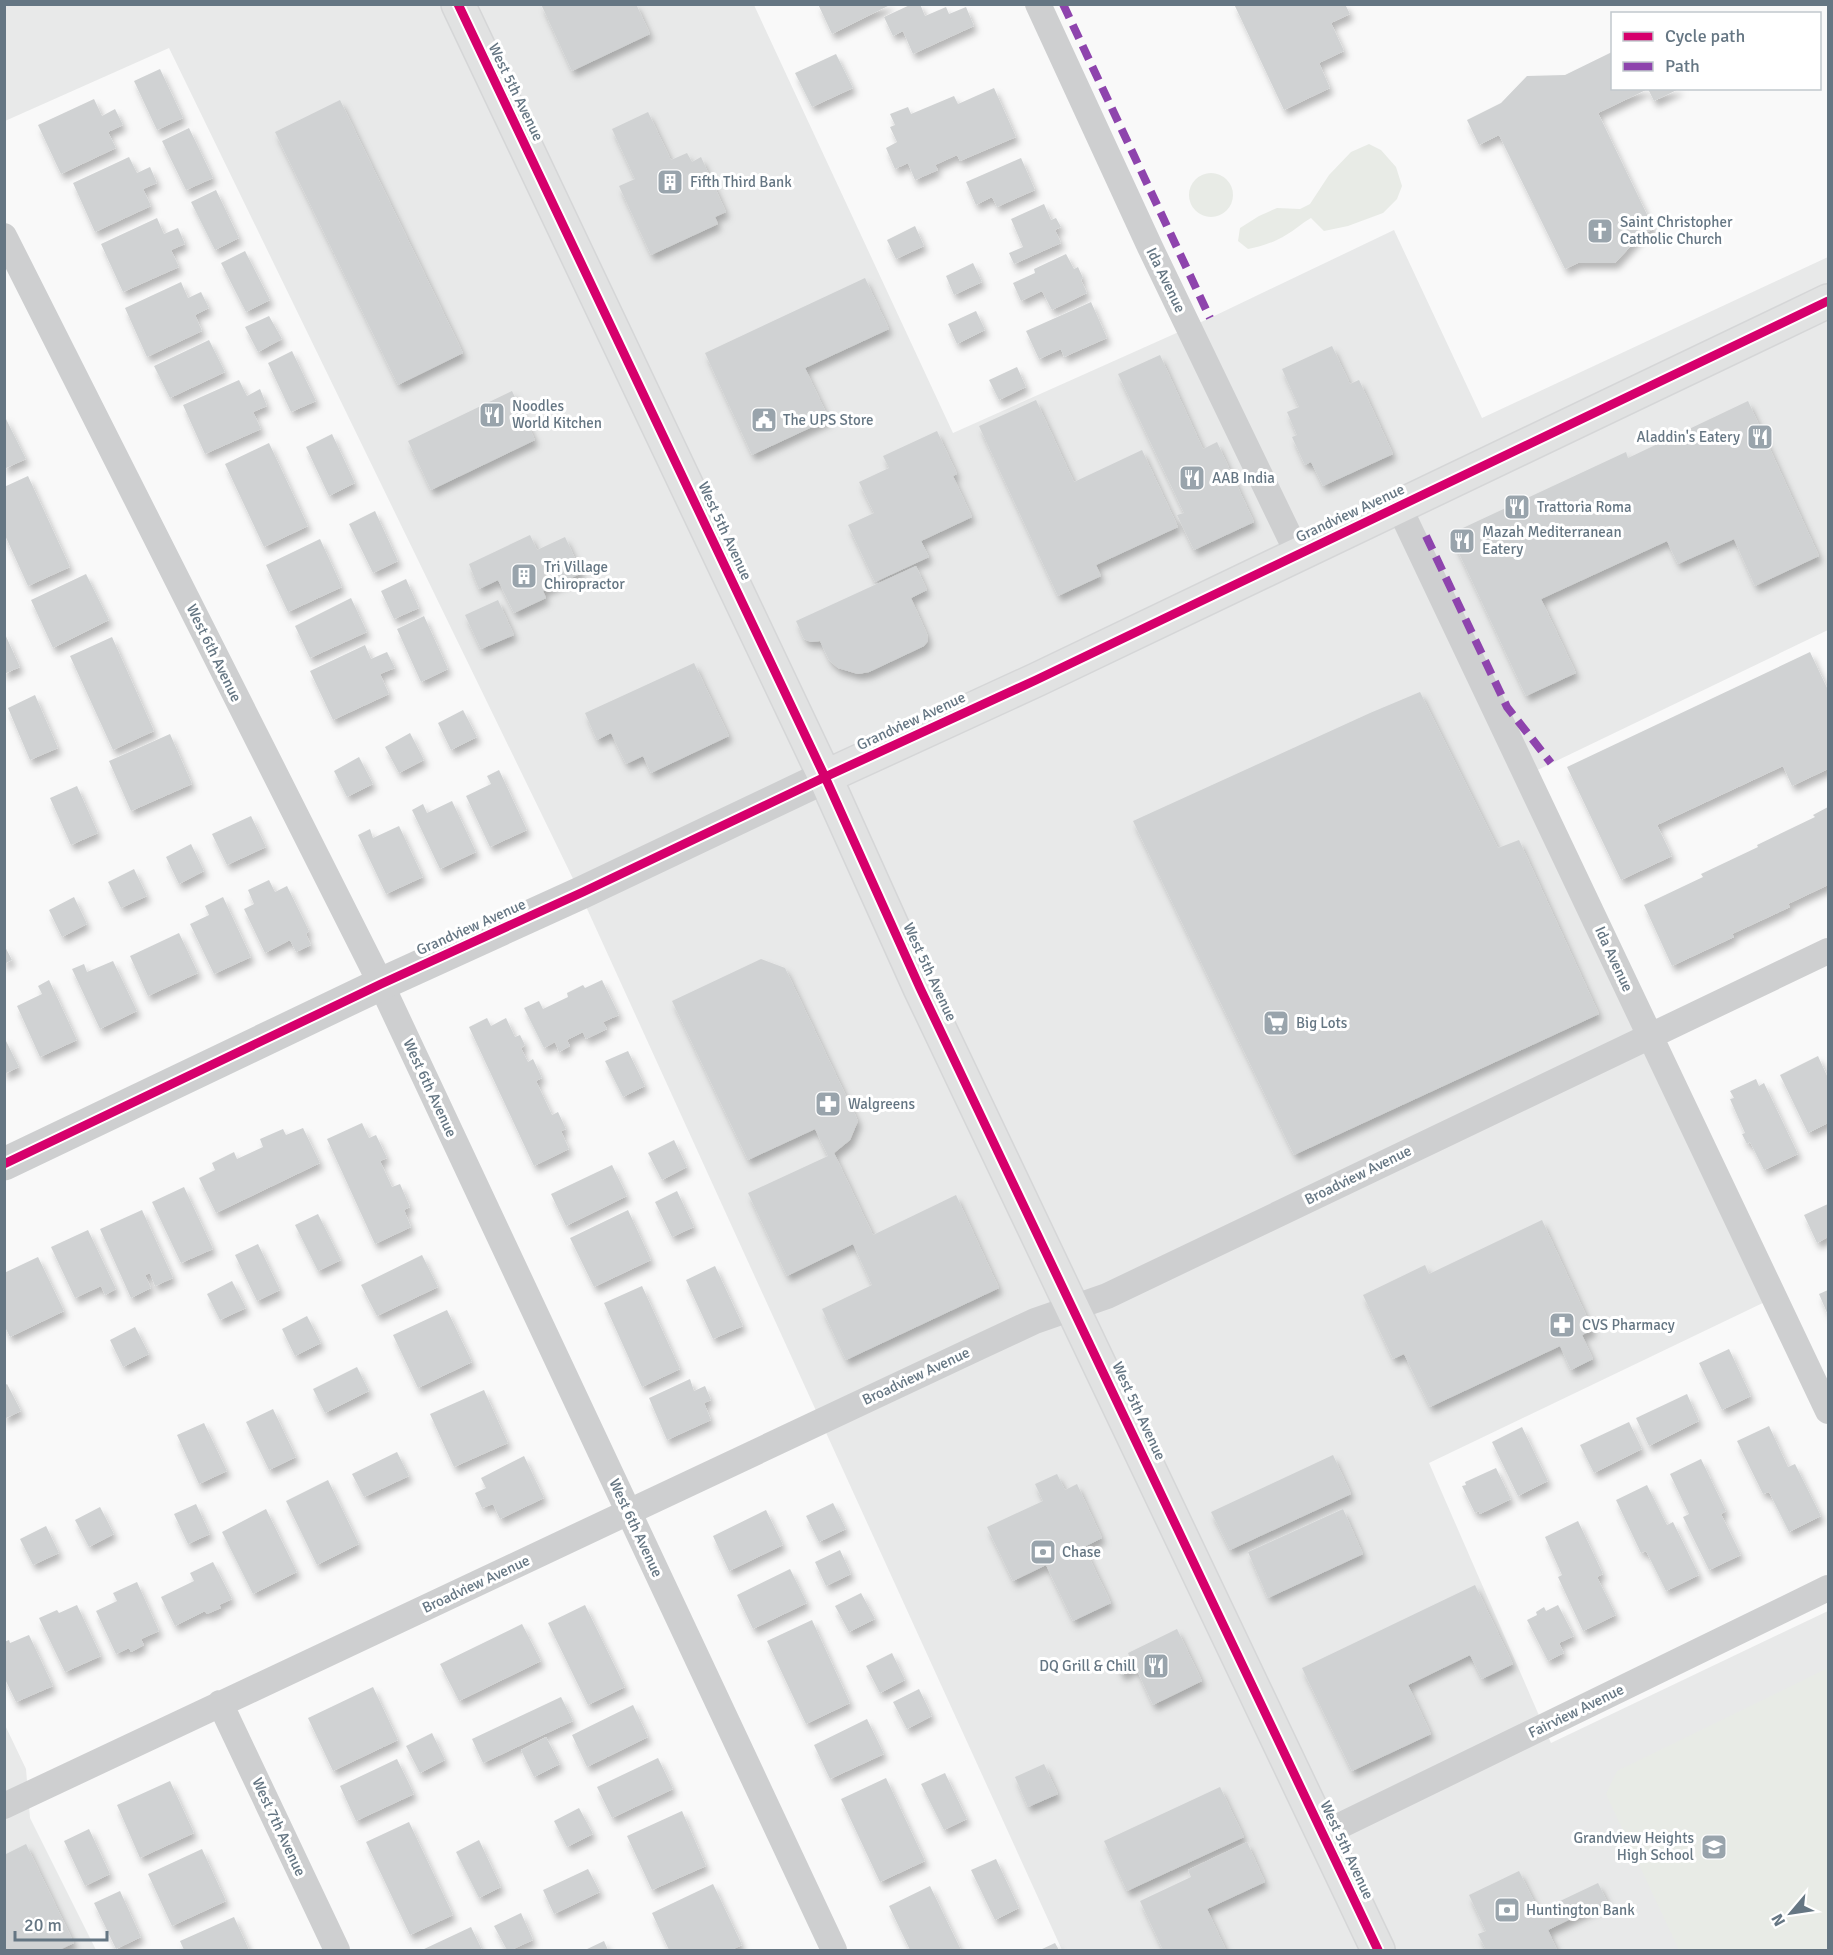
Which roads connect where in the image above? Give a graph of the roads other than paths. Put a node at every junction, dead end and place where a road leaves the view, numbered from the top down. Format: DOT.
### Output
graph roads {
  1 [pos="458,4"];
  2 [pos="1038,4"];
  3 [pos="4,236"];
  4 [pos="1828,301"];
  5 [pos="1399,507"];
  6 [pos="1298,554"];
  7 [pos="825,777"];
  8 [pos="1828,951"];
  9 [pos="381,984"];
  10 [pos="1650,1036"];
  11 [pos="4,1164"];
  12 [pos="1073,1307"];
  13 [pos="1828,1411"];
  14 [pos="629,1513"];
  15 [pos="1828,1588"];
  16 [pos="220,1703"];
  17 [pos="4,1806"];
  18 [pos="1323,1834"];
  19 [pos="337,1950"];
  20 [pos="834,1950"];
  21 [pos="1378,1950"];
  1 -- 7 [label="main road, West 5th Avenue"];
  2 -- 6 [label="street, Ida Avenue"];
  3 -- 9 [label="street, West 6th Avenue"];
  4 -- 5 [label="main road, Grandview Avenue"];
  5 -- 6 [label="main road, Grandview Avenue"];
  5 -- 10 [label="street, Ida Avenue"];
  6 -- 7 [label="main road, Grandview Avenue"];
  7 -- 9 [label="street, Grandview Avenue"];
  7 -- 12 [label="main road, West 5th Avenue"];
  8 -- 10 [label="street, Broadview Avenue"];
  9 -- 11 [label="street, Grandview Avenue"];
  9 -- 14 [label="street, West 6th Avenue"];
  10 -- 12 [label="street, Broadview Avenue"];
  10 -- 13 [label="street, Ida Avenue"];
  12 -- 14 [label="street, Broadview Avenue"];
  12 -- 18 [label="main road, West 5th Avenue"];
  14 -- 16 [label="street, Broadview Avenue"];
  14 -- 20 [label="street, West 6th Avenue"];
  15 -- 18 [label="street, Fairview Avenue"];
  16 -- 17 [label="street, Broadview Avenue"];
  16 -- 19 [label="street, West 7th Avenue"];
  18 -- 21 [label="main road, West 5th Avenue"];
}
